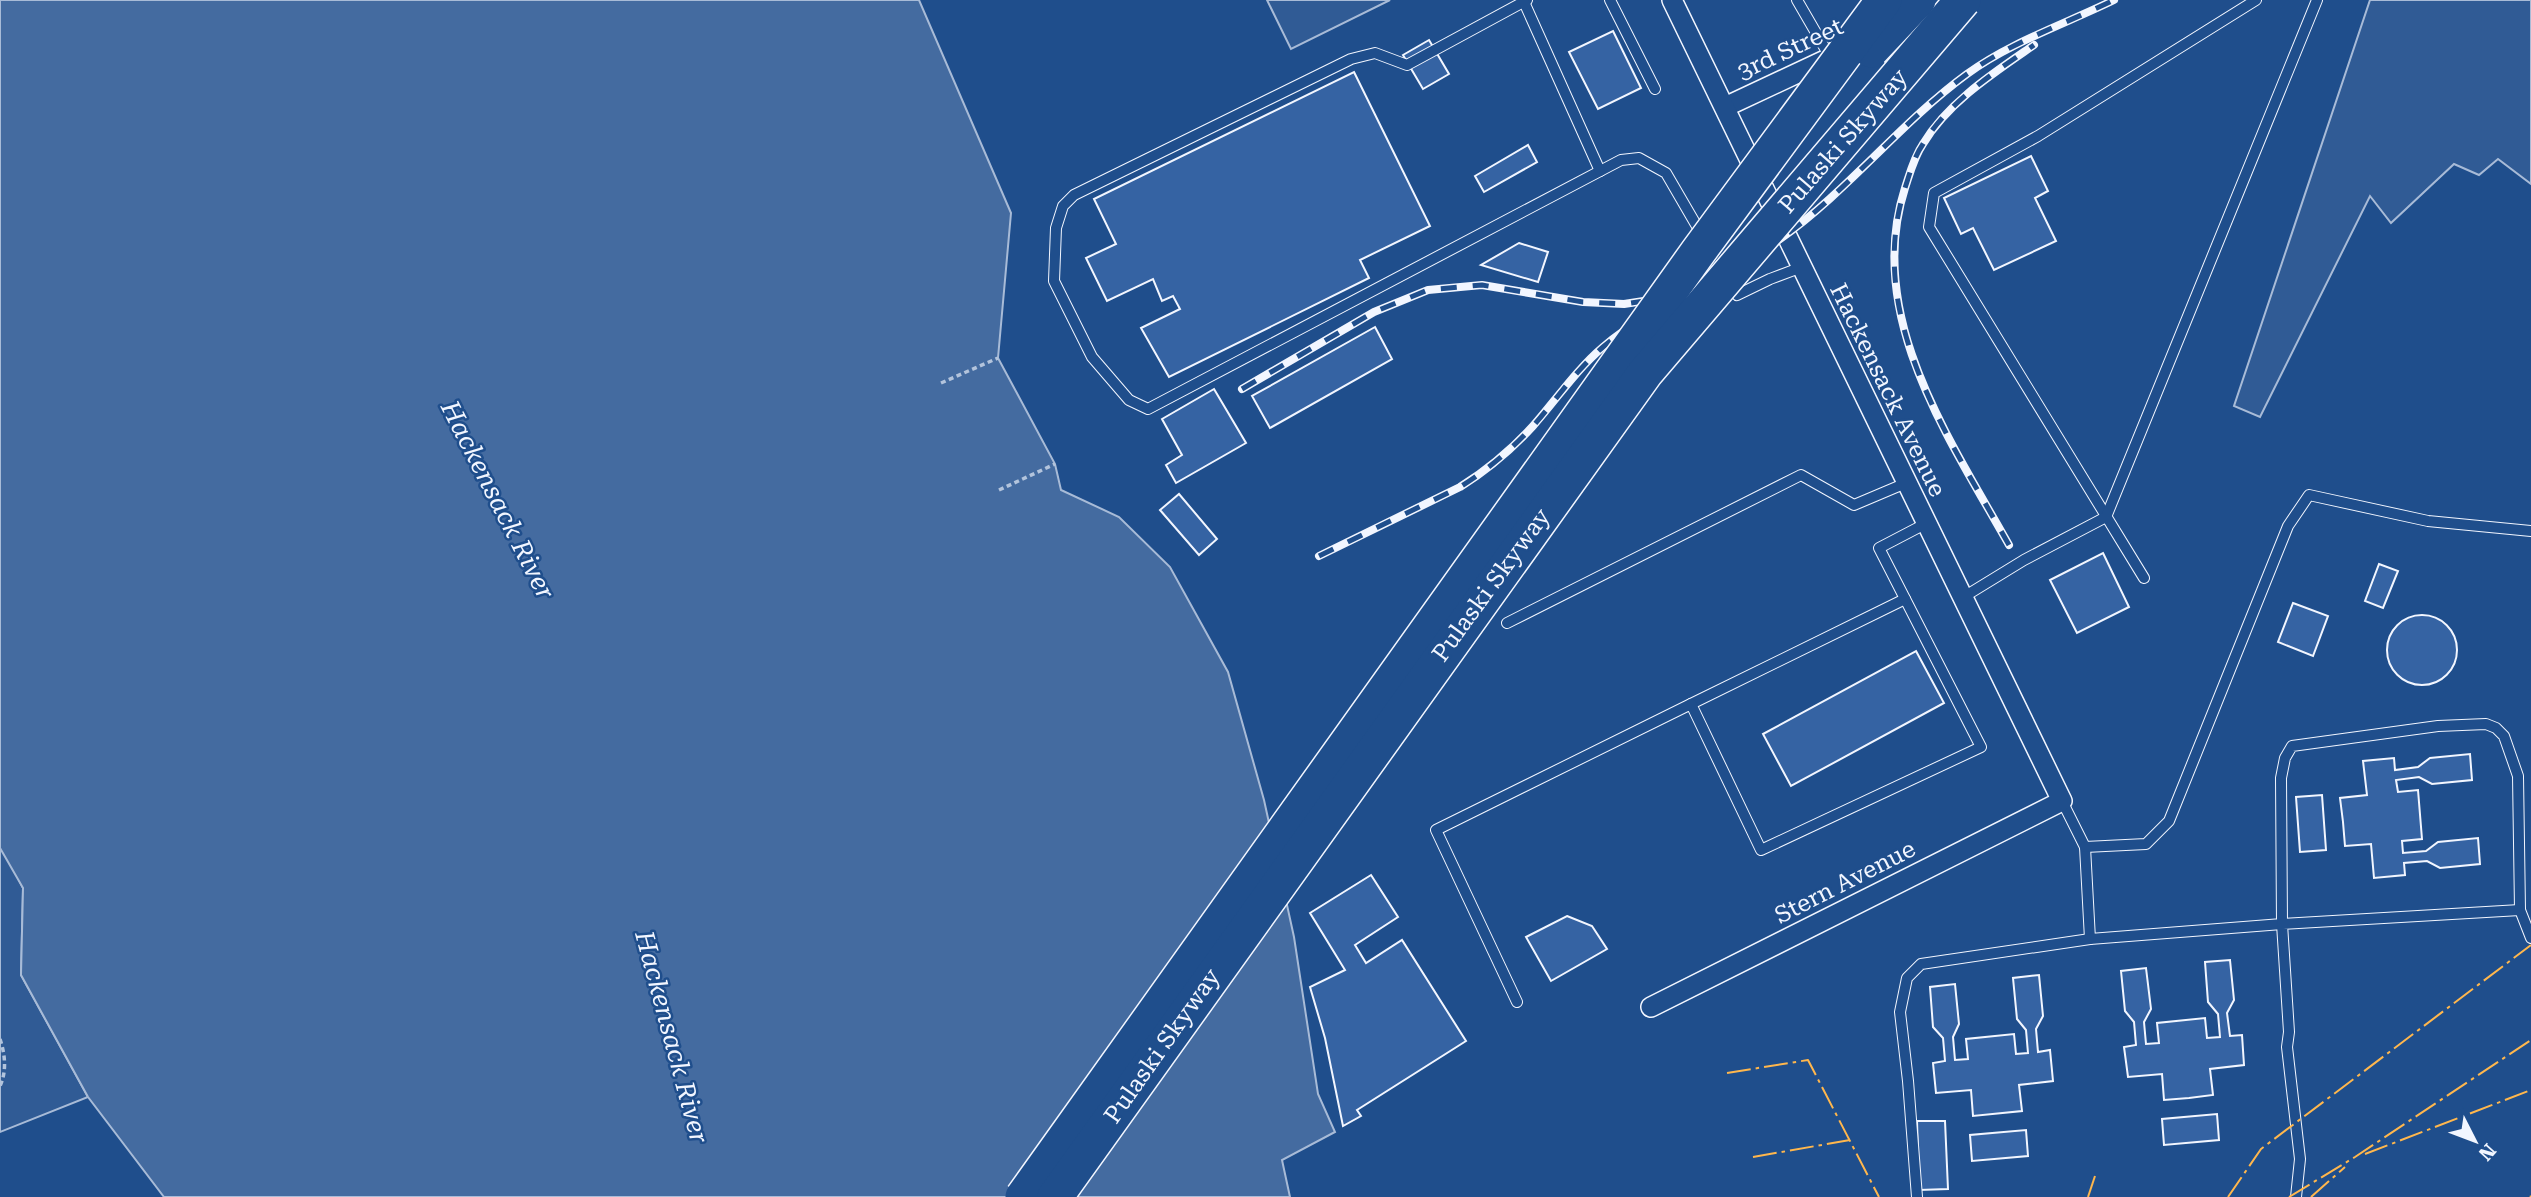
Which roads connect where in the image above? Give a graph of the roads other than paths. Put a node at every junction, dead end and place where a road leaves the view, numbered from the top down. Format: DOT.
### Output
graph roads {
  1 [pos="1611,0"];
  2 [pos="1672,0"];
  3 [pos="1797,0"];
  4 [pos="1884,0"];
  5 [pos="1918,0"];
  6 [pos="1926,0"];
  7 [pos="1951,0"];
  8 [pos="1963,0"];
  9 [pos="2256,0"];
  10 [pos="2317,0"];
  11 [pos="1525,1"];
  12 [pos="1830,57"];
  13 [pos="1655,89"];
  14 [pos="1725,107"];
  15 [pos="1600,171"];
  16 [pos="1753,246"];
  17 [pos="1710,258"];
  18 [pos="1802,267"];
  19 [pos="1906,483"];
  20 [pos="2106,517"];
  21 [pos="1925,524"];
  22 [pos="2531,531"];
  23 [pos="2144,578"];
  24 [pos="1961,598"];
  25 [pos="1905,599"];
  26 [pos="1507,623"];
  27 [pos="1691,704"];
  28 [pos="2062,801"];
  29 [pos="2085,847"];
  30 [pos="2520,910"];
  31 [pos="2282,924"];
  32 [pos="2531,938"];
  33 [pos="2090,939"];
  34 [pos="1517,1002"];
  35 [pos="1651,1007"];
  36 [pos="1023,1197"];
  37 [pos="1055,1197"];
  38 [pos="1917,1197"];
  39 [pos="2296,1197"];
  1 -- 13 [label="lane"];
  2 -- 14 [label="street, Hackensack Avenue"];
  3 -- 12 [label="lane"];
  4 -- 17 [label="highway, Pulaski Skyway, bridge"];
  5 -- 17 [label="highway, bridge"];
  6 -- 16 [label="highway, bridge"];
  7 -- 12 [label="street, 3rd Street"];
  8 -- 16 [label="highway, Pulaski Skyway, bridge"];
  9 -- 20 [label="lane"];
  10 -- 20 [label="lane"];
  11 -- 15 [label="lane"];
  11 -- 15 [label="lane"];
  12 -- 14 [label="street, 3rd Street"];
  14 -- 18 [label="street, Hackensack Avenue"];
  15 -- 17 [label="lane"];
  16 -- 37 [label="highway, Pulaski Skyway, bridge"];
  17 -- 18 [label="lane"];
  17 -- 36 [label="highway, Pulaski Skyway, bridge"];
  18 -- 19 [label="street, Hackensack Avenue"];
  19 -- 21 [label="street, Hackensack Avenue"];
  19 -- 26 [label="lane"];
  20 -- 23 [label="lane"];
  20 -- 24 [label="lane"];
  21 -- 24 [label="street, Hackensack Avenue"];
  21 -- 25 [label="lane"];
  22 -- 29 [label="lane"];
  24 -- 28 [label="street, Hackensack Avenue"];
  25 -- 27 [label="lane"];
  25 -- 27 [label="lane"];
  27 -- 34 [label="lane"];
  28 -- 29 [label="lane"];
  28 -- 35 [label="street, Stern Avenue"];
  29 -- 33 [label="lane"];
  30 -- 31 [label="lane"];
  30 -- 31 [label="lane"];
  30 -- 32 [label="lane"];
  31 -- 33 [label="lane"];
  31 -- 39 [label="lane"];
  33 -- 38 [label="lane"];
}
